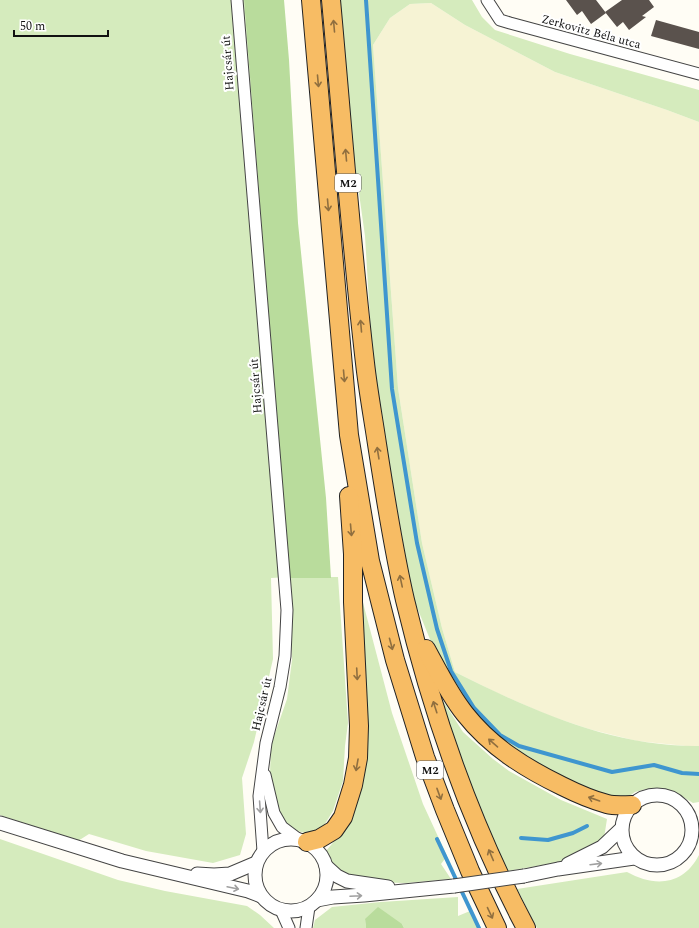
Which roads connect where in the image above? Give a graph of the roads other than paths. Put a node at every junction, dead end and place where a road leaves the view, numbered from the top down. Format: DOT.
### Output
graph roads {
  1 [pos="237,0"];
  2 [pos="311,0"];
  3 [pos="331,0"];
  4 [pos="487,0"];
  5 [pos="699,74"];
  6 [pos="349,435"];
  7 [pos="410,619"];
  8 [pos="264,768"];
  9 [pos="632,805"];
  10 [pos="699,808"];
  11 [pos="685,809"];
  12 [pos="0,823"];
  13 [pos="621,829"];
  14 [pos="695,834"];
  15 [pos="302,841"];
  16 [pos="263,851"];
  17 [pos="634,858"];
  18 [pos="256,863"];
  19 [pos="326,866"];
  20 [pos="558,868"];
  21 [pos="168,872"];
  22 [pos="408,890"];
  23 [pos="261,896"];
  24 [pos="313,903"];
  25 [pos="281,910"];
  26 [pos="289,928"];
  27 [pos="306,928"];
  28 [pos="497,928"];
  29 [pos="526,928"];
  1 -- 8 [label="street, Hajcsár út"];
  2 -- 6 [label="highway, M2, one-way"];
  7 -- 3 [label="highway, M2, one-way"];
  4 -- 5 [label="street, Zerkovitz Béla utca"];
  6 -- 15 [label="highway, one-way"];
  6 -- 28 [label="highway, M2, one-way"];
  9 -- 7 [label="highway, one-way"];
  29 -- 7 [label="highway, M2, one-way"];
  8 -- 15 [label="street, Hajcsár út"];
  8 -- 16 [label="street, Hajcsár út, one-way"];
  9 -- 11 [label="street"];
  9 -- 13 [label="street"];
  10 -- 11 [label="street"];
  11 -- 14 [label="street"];
  12 -- 21 [label="street"];
  13 -- 17 [label="street"];
  13 -- 20 [label="street"];
  14 -- 17 [label="street"];
  15 -- 16 [label="street"];
  15 -- 19 [label="street"];
  16 -- 18 [label="street"];
  20 -- 17 [label="street, one-way"];
  18 -- 21 [label="street"];
  18 -- 23 [label="street"];
  19 -- 22 [label="street"];
  19 -- 24 [label="street"];
  20 -- 22 [label="street, bridge"];
  21 -- 23 [label="street, one-way"];
  24 -- 22 [label="street, one-way"];
  23 -- 25 [label="street"];
  24 -- 25 [label="street"];
  24 -- 27 [label="street"];
  25 -- 26 [label="street"];
}
